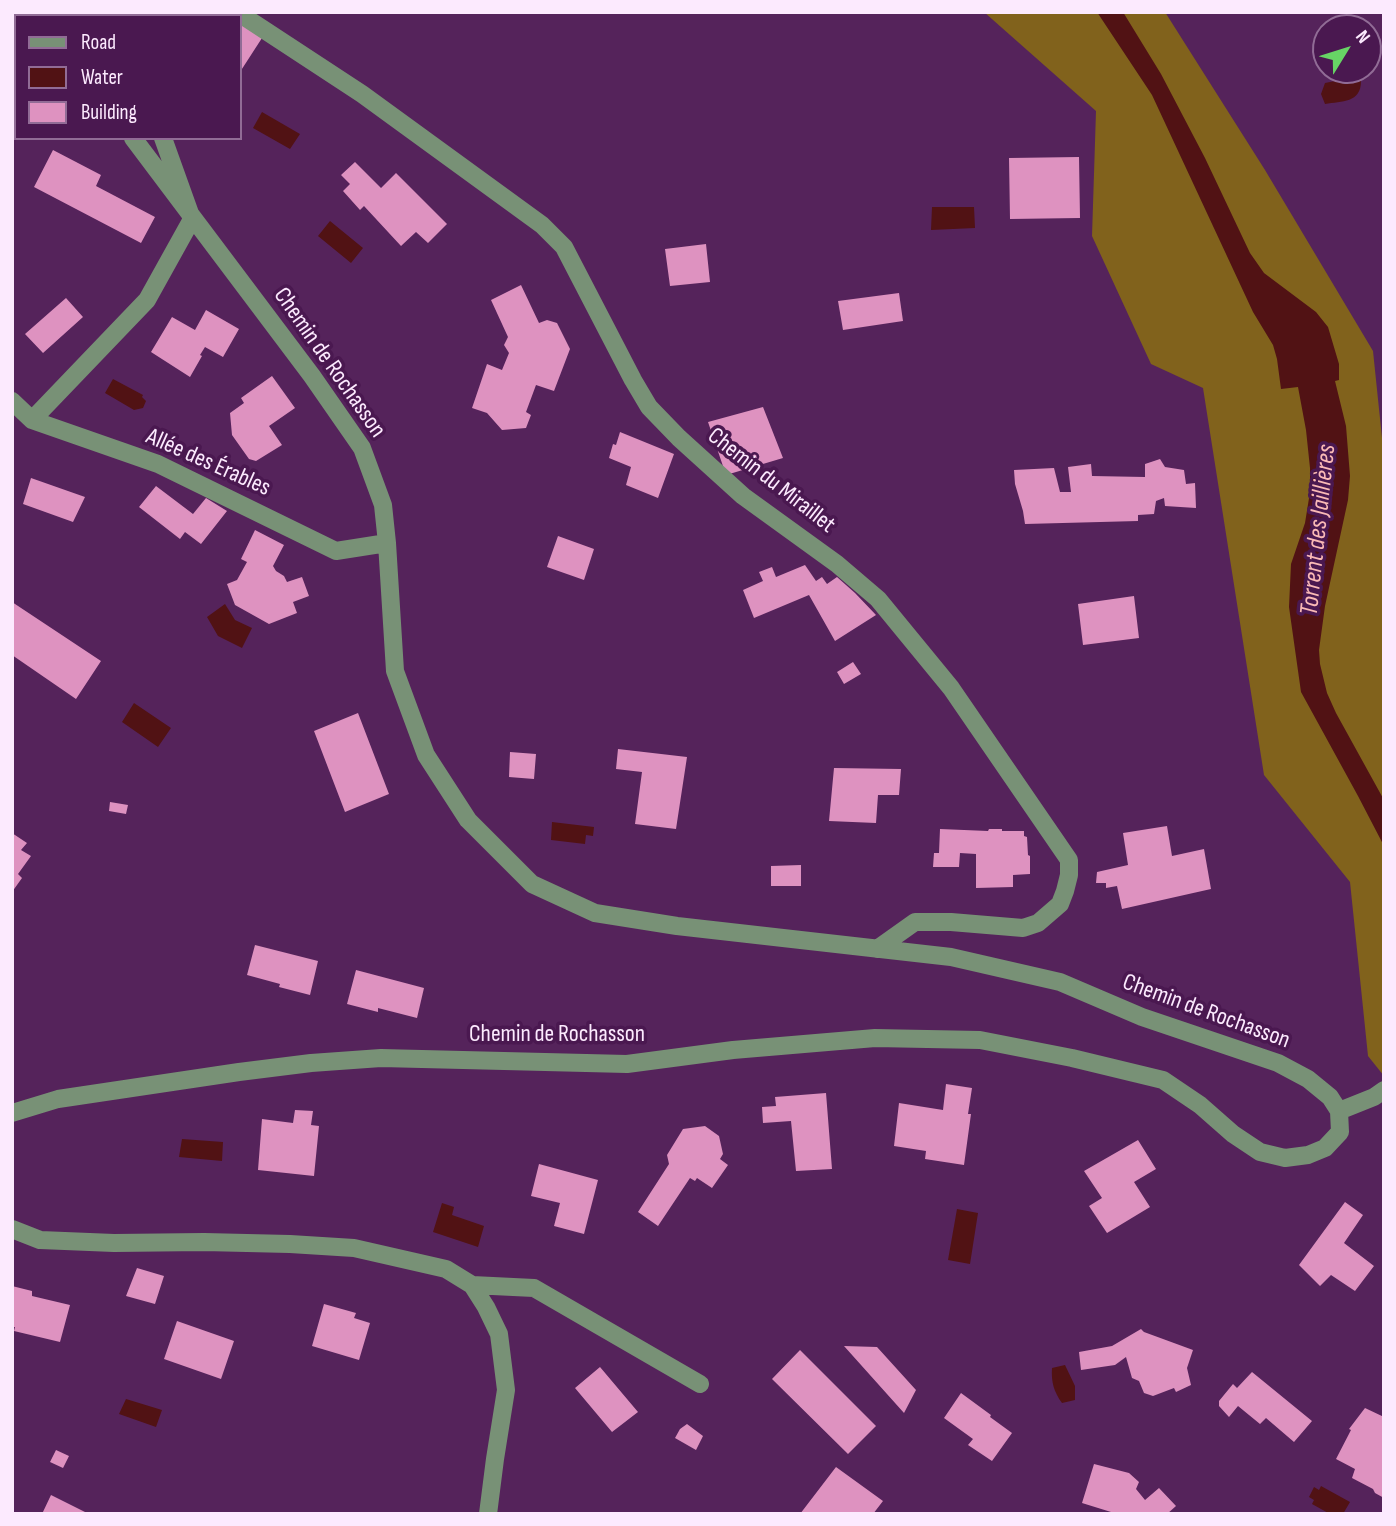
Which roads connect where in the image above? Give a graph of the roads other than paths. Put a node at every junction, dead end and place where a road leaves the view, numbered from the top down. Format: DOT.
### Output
graph roads {
  1 [pos="242,15"];
  2 [pos="134,140"];
  3 [pos="164,140"];
  4 [pos="192,219"];
  5 [pos="12,401"];
  6 [pos="32,420"];
  7 [pos="387,543"];
  8 [pos="877,948"];
  9 [pos="1384,1090"];
  10 [pos="1339,1111"];
  11 [pos="12,1113"];
  12 [pos="12,1229"];
  13 [pos="472,1285"];
  14 [pos="700,1384"];
  15 [pos="488,1514"];
  1 -- 8 [label="street, Chemin du Miraillet"];
  2 -- 4 [label="street, Chemin de Rochasson"];
  3 -- 4 [label="street"];
  4 -- 6 [label="street"];
  4 -- 7 [label="street, Chemin de Rochasson"];
  5 -- 6 [label="street, Allée des Érables"];
  6 -- 7 [label="street, Allée des Érables"];
  7 -- 8 [label="street, Chemin de Rochasson"];
  8 -- 10 [label="street, Chemin de Rochasson"];
  9 -- 10 [label="street"];
  10 -- 11 [label="street, Chemin de Rochasson"];
  12 -- 13 [label="street"];
  13 -- 14 [label="street"];
  13 -- 15 [label="street"];
}
